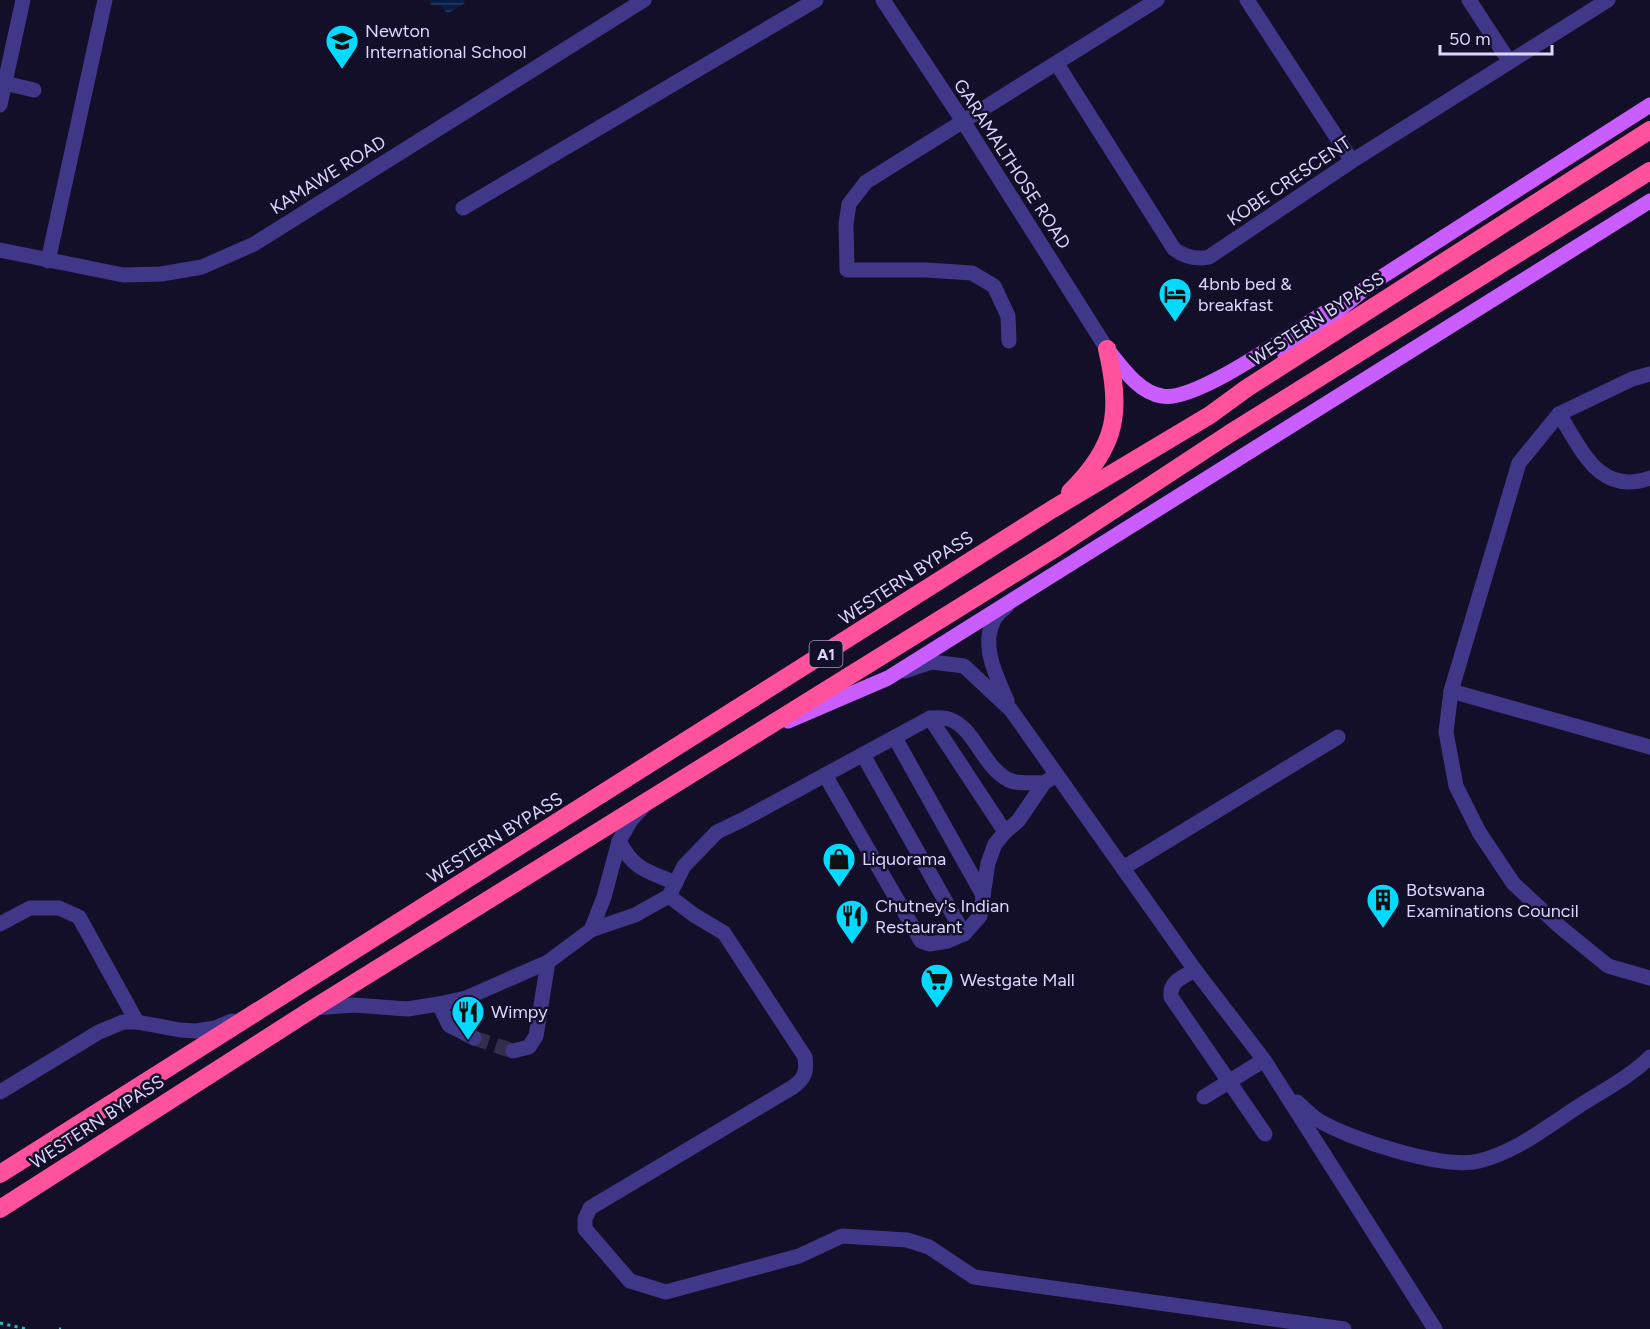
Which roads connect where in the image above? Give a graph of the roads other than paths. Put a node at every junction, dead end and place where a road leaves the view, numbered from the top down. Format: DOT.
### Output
graph roads {
  1 [pos="23,0"];
  2 [pos="105,0"];
  3 [pos="644,0"];
  4 [pos="816,0"];
  5 [pos="883,0"];
  6 [pos="1247,0"];
  7 [pos="1469,0"];
  8 [pos="1608,0"];
  9 [pos="1149,2"];
  10 [pos="1509,61"];
  11 [pos="1057,64"];
  12 [pos="2,83"];
  13 [pos="34,90"];
  14 [pos="0,105"];
  15 [pos="1650,105"];
  16 [pos="963,121"];
  17 [pos="1650,130"];
  18 [pos="1352,161"];
  19 [pos="1650,171"];
  20 [pos="1650,201"];
  21 [pos="463,208"];
  22 [pos="0,250"];
  23 [pos="48,261"];
  24 [pos="1369,285"];
  25 [pos="1009,341"];
  26 [pos="1107,350"];
  27 [pos="1650,374"];
  28 [pos="1247,388"];
  29 [pos="1559,414"];
  30 [pos="1650,478"];
  31 [pos="1052,510"];
  32 [pos="1015,598"];
  33 [pos="888,678"];
  34 [pos="1451,690"];
  35 [pos="1011,710"];
  36 [pos="930,718"];
  37 [pos="1338,737"];
  38 [pos="894,738"];
  39 [pos="747,739"];
  40 [pos="1650,747"];
  41 [pos="863,755"];
  42 [pos="1057,773"];
  43 [pos="825,775"];
  44 [pos="1044,783"];
  45 [pos="647,802"];
  46 [pos="1005,832"];
  47 [pos="619,841"];
  48 [pos="1123,868"];
  49 [pos="672,889"];
  50 [pos="983,895"];
  51 [pos="0,924"];
  52 [pos="591,930"];
  53 [pos="964,934"];
  54 [pos="548,962"];
  55 [pos="1195,970"];
  56 [pos="1650,978"];
  57 [pos="439,1004"];
  58 [pos="314,1008"];
  59 [pos="255,1013"];
  60 [pos="137,1022"];
  61 [pos="474,1038"];
  62 [pos="513,1051"];
  63 [pos="1650,1057"];
  64 [pos="1264,1060"];
  65 [pos="1230,1082"];
  66 [pos="1283,1091"];
  67 [pos="0,1092"];
  68 [pos="1204,1097"];
  69 [pos="1265,1134"];
  70 [pos="0,1174"];
  71 [pos="0,1209"];
  72 [pos="1344,1329"];
  73 [pos="1435,1329"];
  1 -- 12 [label="street"];
  2 -- 23 [label="street"];
  3 -- 23 [label="street, KAMAWE ROAD"];
  4 -- 21 [label="street"];
  5 -- 16 [label="street, GARAMALTHOSE ROAD"];
  6 -- 18 [label="street"];
  7 -- 10 [label="street"];
  8 -- 10 [label="street, KOBE CRESCENT"];
  9 -- 11 [label="street"];
  10 -- 18 [label="street, KOBE CRESCENT"];
  11 -- 16 [label="street"];
  11 -- 18 [label="street, KOBE CRESCENT"];
  12 -- 13 [label="street"];
  12 -- 14 [label="street"];
  15 -- 24 [label="main road"];
  16 -- 25 [label="street"];
  16 -- 26 [label="street, GARAMALTHOSE ROAD"];
  17 -- 28 [label="highway, WESTERN BYPASS / A1"];
  19 -- 39 [label="highway, WESTERN BYPASS / A1"];
  20 -- 32 [label="main road"];
  22 -- 23 [label="street, KAMAWE ROAD"];
  24 -- 26 [label="main road"];
  24 -- 28 [label="main road"];
  26 -- 31 [label="highway"];
  27 -- 29 [label="street"];
  28 -- 31 [label="highway, WESTERN BYPASS / A1"];
  29 -- 30 [label="street"];
  29 -- 34 [label="street"];
  31 -- 59 [label="highway, WESTERN BYPASS / A1"];
  32 -- 33 [label="main road"];
  32 -- 35 [label="street"];
  33 -- 35 [label="street"];
  33 -- 39 [label="main road"];
  34 -- 40 [label="street"];
  34 -- 56 [label="street"];
  35 -- 42 [label="street"];
  36 -- 38 [label="street"];
  36 -- 44 [label="street"];
  36 -- 46 [label="street"];
  37 -- 48 [label="street"];
  38 -- 41 [label="street"];
  38 -- 50 [label="street"];
  39 -- 45 [label="highway, WESTERN BYPASS / A1"];
  41 -- 43 [label="street"];
  41 -- 53 [label="street"];
  42 -- 44 [label="street"];
  42 -- 48 [label="street"];
  43 -- 49 [label="street"];
  43 -- 53 [label="street"];
  44 -- 46 [label="street"];
  45 -- 47 [label="street"];
  45 -- 58 [label="highway, WESTERN BYPASS / A1"];
  46 -- 50 [label="street"];
  47 -- 49 [label="street"];
  47 -- 52 [label="street"];
  48 -- 55 [label="street"];
  49 -- 52 [label="street"];
  49 -- 72 [label="street"];
  50 -- 53 [label="street"];
  51 -- 60 [label="street"];
  52 -- 54 [label="street"];
  54 -- 57 [label="street"];
  54 -- 62 [label="street"];
  55 -- 64 [label="street"];
  55 -- 65 [label="street"];
  57 -- 58 [label="street"];
  57 -- 61 [label="street"];
  58 -- 71 [label="highway, WESTERN BYPASS / A1"];
  59 -- 60 [label="street"];
  59 -- 70 [label="highway, WESTERN BYPASS / A1"];
  60 -- 67 [label="street"];
  63 -- 66 [label="street"];
  64 -- 65 [label="street"];
  64 -- 66 [label="street"];
  65 -- 68 [label="street"];
  65 -- 69 [label="street"];
  66 -- 73 [label="street"];
}
